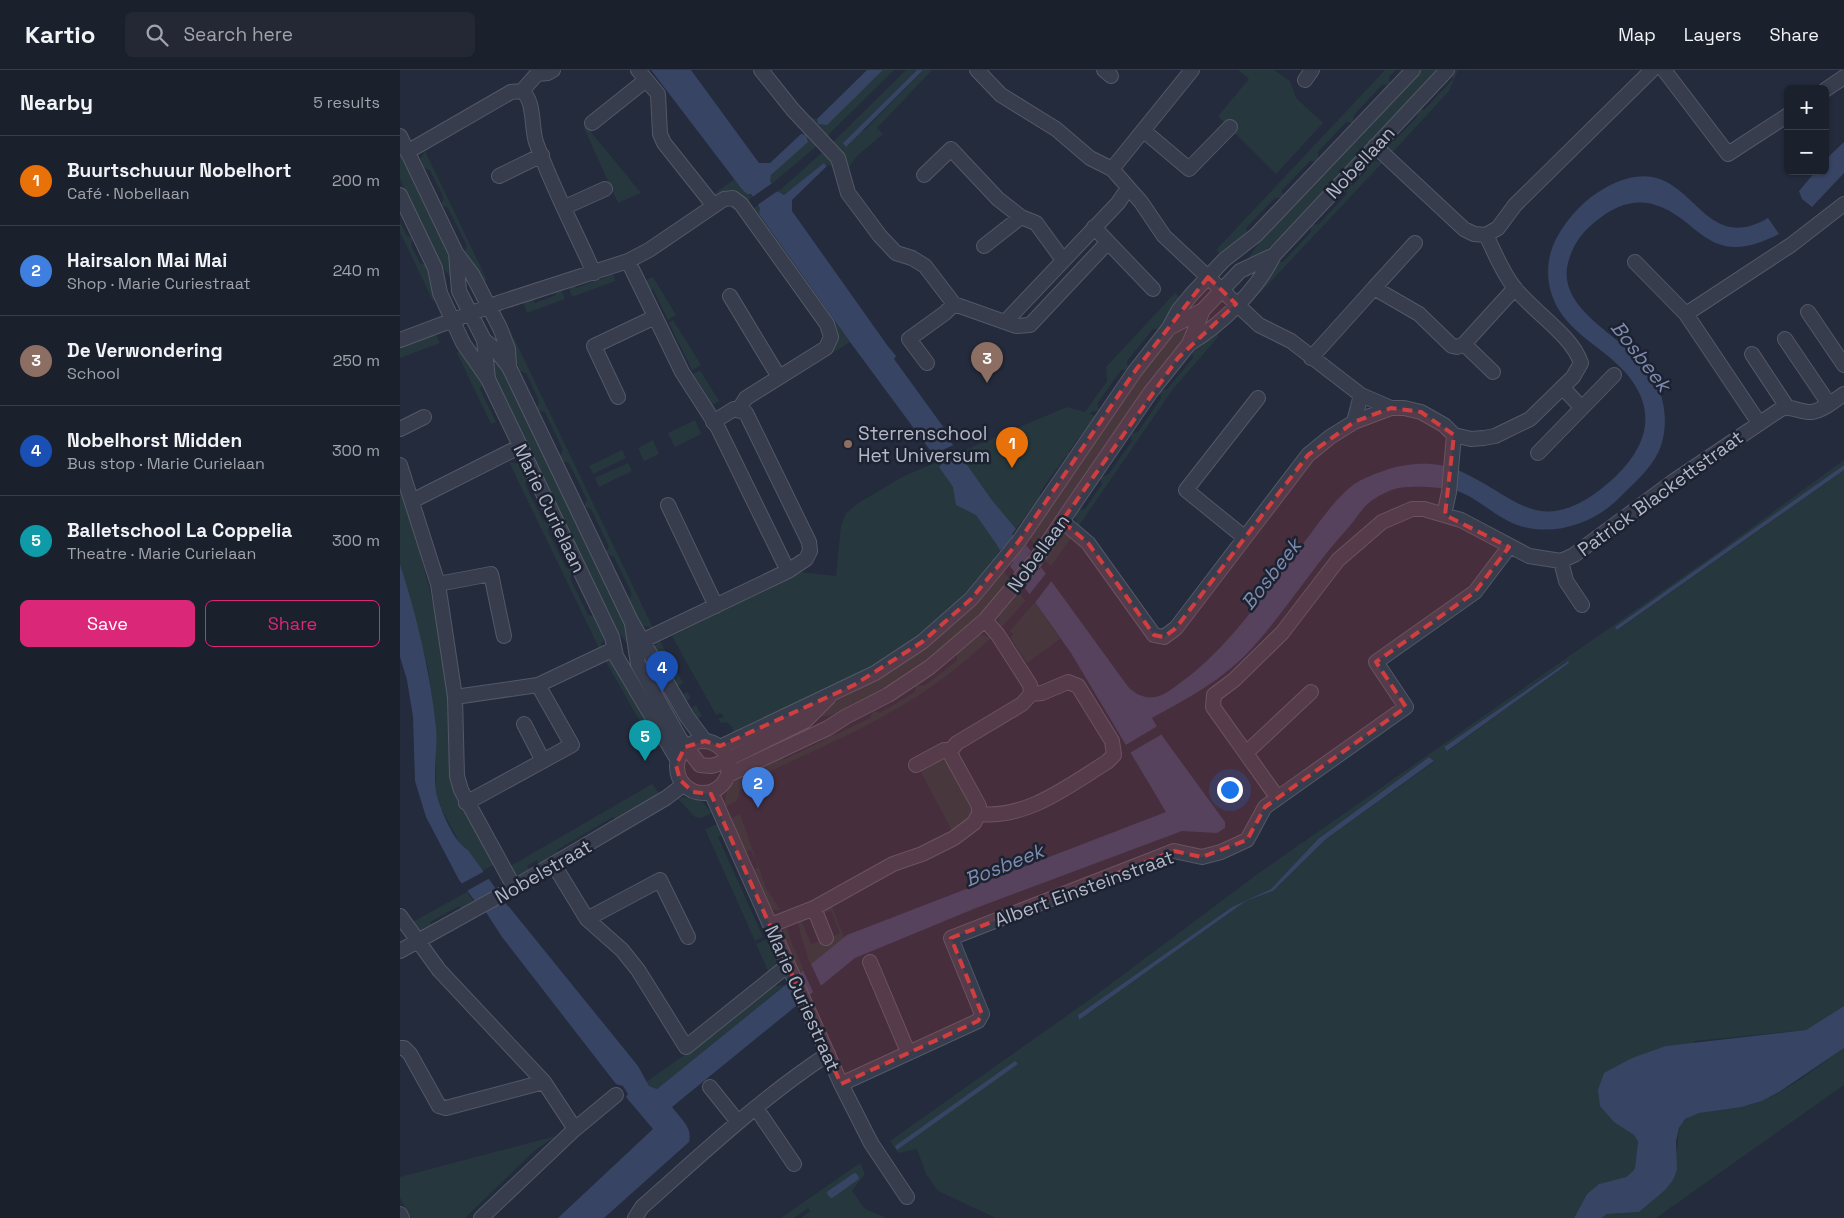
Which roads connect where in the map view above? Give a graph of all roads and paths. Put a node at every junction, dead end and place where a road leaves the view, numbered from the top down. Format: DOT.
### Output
graph roads {
  1 [pos="553,70"];
  2 [pos="977,70"];
  3 [pos="1192,70"];
  4 [pos="1413,70"];
  5 [pos="1447,70"];
  6 [pos="1652,70"];
  7 [pos="1664,70"];
  8 [pos="536,72"];
  9 [pos="769,72"];
  10 [pos="642,75"];
  11 [pos="1844,77"];
  12 [pos="1829,87"];
  13 [pos="522,91"];
  14 [pos="1784,118"];
  15 [pos="592,123"];
  16 [pos="1230,127"];
  17 [pos="1144,131"];
  18 [pos="400,136"];
  19 [pos="1375,146"];
  20 [pos="407,152"];
  21 [pos="542,155"];
  22 [pos="1112,170"];
  23 [pos="924,175"];
  24 [pos="499,176"];
  25 [pos="1128,188"];
  26 [pos="605,189"];
  27 [pos="400,194"];
  28 [pos="1844,204"];
  29 [pos="714,206"];
  30 [pos="565,207"];
  31 [pos="1021,217"];
  32 [pos="1094,227"];
  33 [pos="1256,235"];
  34 [pos="1486,235"];
  35 [pos="1108,242"];
  36 [pos="1415,243"];
  37 [pos="984,246"];
  38 [pos="456,253"];
  39 [pos="1274,254"];
  40 [pos="1063,260"];
  41 [pos="628,261"];
  42 [pos="1635,262"];
  43 [pos="435,268"];
  44 [pos="1240,271"];
  45 [pos="594,273"];
  46 [pos="1208,277"];
  47 [pos="1374,288"];
  48 [pos="1515,288"];
  49 [pos="1153,289"];
  50 [pos="459,291"];
  51 [pos="1221,291"];
  52 [pos="730,296"];
  53 [pos="954,304"];
  54 [pos="1236,304"];
  55 [pos="489,307"];
  56 [pos="1203,310"];
  57 [pos="1808,312"];
  58 [pos="1686,314"];
  59 [pos="471,315"];
  60 [pos="655,317"];
  61 [pos="1006,321"];
  62 [pos="454,322"];
  63 [pos="1169,328"];
  64 [pos="1785,339"];
  65 [pos="400,340"];
  66 [pos="484,340"];
  67 [pos="1189,344"];
  68 [pos="1464,344"];
  69 [pos="1752,354"];
  70 [pos="1311,358"];
  71 [pos="927,363"];
  72 [pos="1844,365"];
  73 [pos="510,367"];
  74 [pos="1493,372"];
  75 [pos="1614,376"];
  76 [pos="779,377"];
  77 [pos="488,379"];
  78 [pos="1563,388"];
  79 [pos="1361,394"];
  80 [pos="1844,394"];
  81 [pos="618,397"];
  82 [pos="1258,398"];
  83 [pos="1829,404"];
  84 [pos="1787,407"];
  85 [pos="1391,408"];
  86 [pos="1582,408"];
  87 [pos="739,409"];
  88 [pos="424,418"];
  89 [pos="713,422"];
  90 [pos="1354,422"];
  91 [pos="1759,423"];
  92 [pos="400,429"];
  93 [pos="1454,435"];
  94 [pos="521,446"];
  95 [pos="1538,453"];
  96 [pos="400,465"];
  97 [pos="412,500"];
  98 [pos="668,505"];
  99 [pos="1444,515"];
  100 [pos="1062,521"];
  101 [pos="1244,537"];
  102 [pos="1509,547"];
  103 [pos="1560,561"];
  104 [pos="788,571"];
  105 [pos="438,584"];
  106 [pos="1582,605"];
  107 [pos="716,606"];
  108 [pos="985,620"];
  109 [pos="631,621"];
  110 [pos="504,636"];
  111 [pos="644,640"];
  112 [pos="613,643"];
  113 [pos="638,664"];
  114 [pos="538,685"];
  115 [pos="1310,692"];
  116 [pos="1031,694"];
  117 [pos="455,697"];
  118 [pos="829,697"];
  119 [pos="845,717"];
  120 [pos="805,721"];
  121 [pos="524,724"];
  122 [pos="705,741"];
  123 [pos="685,747"];
  124 [pos="720,747"];
  125 [pos="951,750"];
  126 [pos="1246,754"];
  127 [pos="677,759"];
  128 [pos="728,759"];
  129 [pos="543,761"];
  130 [pos="916,765"];
  131 [pos="728,776"];
  132 [pos="683,785"];
  133 [pos="711,792"];
  134 [pos="1277,797"];
  135 [pos="466,803"];
  136 [pos="979,814"];
  137 [pos="554,865"];
  138 [pos="514,888"];
  139 [pos="814,908"];
  140 [pos="400,916"];
  141 [pos="587,919"];
  142 [pos="771,925"];
  143 [pos="688,937"];
  144 [pos="826,938"];
  145 [pos="419,940"];
  146 [pos="400,951"];
  147 [pos="870,962"];
  148 [pos="789,971"];
  149 [pos="400,1048"];
  150 [pos="908,1052"];
  151 [pos="828,1054"];
  152 [pos="544,1082"];
  153 [pos="840,1084"];
  154 [pos="710,1087"];
  155 [pos="616,1094"];
  156 [pos="756,1108"];
  157 [pos="738,1122"];
  158 [pos="575,1129"];
  159 [pos="794,1164"];
  160 [pos="907,1197"];
  161 [pos="400,1214"];
  162 [pos="402,1218"];
  163 [pos="482,1218"];
  164 [pos="635,1218"];
  1 -- 8 [label="street"];
  2 -- 22 [label="street"];
  3 -- 17 [label="street"];
  4 -- 33 [label="street, Nobellaan"];
  5 -- 19 [label="street, Nobellaan"];
  6 -- 34 [label="street"];
  7 -- 14 [label="street"];
  8 -- 13 [label="street"];
  9 -- 53 [label="street"];
  10 -- 15 [label="street"];
  10 -- 29 [label="street"];
  11 -- 12 [label="street"];
  13 -- 20 [label="street"];
  13 -- 21 [label="street"];
  16 -- 17 [label="street"];
  17 -- 22 [label="street"];
  18 -- 20 [label="street, Marie Curielaan"];
  19 -- 34 [label="street"];
  19 -- 39 [label="street, Nobellaan"];
  20 -- 38 [label="street, Marie Curielaan"];
  21 -- 24 [label="street"];
  21 -- 30 [label="street"];
  22 -- 25 [label="street"];
  23 -- 31 [label="street"];
  25 -- 32 [label="street"];
  25 -- 46 [label="street"];
  26 -- 30 [label="street"];
  27 -- 43 [label="street, Marie Curielaan"];
  28 -- 58 [label="street"];
  29 -- 41 [label="street"];
  29 -- 76 [label="street"];
  30 -- 45 [label="street"];
  31 -- 37 [label="street"];
  31 -- 40 [label="street"];
  32 -- 35 [label="street"];
  32 -- 40 [label="street"];
  33 -- 44 [label="street, Nobellaan"];
  33 -- 46 [label="street, Nobellaan"];
  34 -- 48 [label="street"];
  35 -- 49 [label="street"];
  35 -- 61 [label="street"];
  36 -- 47 [label="street"];
  38 -- 50 [label="street, Marie Curielaan"];
  38 -- 55 [label="street, Marie Curielaan"];
  39 -- 44 [label="street, Nobellaan"];
  39 -- 54 [label="street, Nobellaan"];
  40 -- 61 [label="street"];
  41 -- 45 [label="street"];
  41 -- 60 [label="street"];
  42 -- 58 [label="street"];
  43 -- 50 [label="street, Marie Curielaan"];
  43 -- 62 [label="street, Marie Curielaan"];
  44 -- 51 [label="street, Nobellaan"];
  45 -- 55 [label="street"];
  46 -- 51 [label="street"];
  46 -- 63 [label="street, Nobellaan"];
  47 -- 68 [label="street"];
  47 -- 70 [label="street"];
  48 -- 68 [label="street"];
  48 -- 78 [label="street"];
  50 -- 59 [label="street, Marie Curielaan"];
  51 -- 54 [label="street"];
  51 -- 56 [label="street, Nobellaan"];
  52 -- 76 [label="street"];
  53 -- 61 [label="street"];
  53 -- 71 [label="street"];
  54 -- 67 [label="street, Nobellaan"];
  54 -- 70 [label="street"];
  55 -- 59 [label="street"];
  55 -- 73 [label="street, Marie Curielaan"];
  56 -- 63 [label="street, Nobellaan"];
  56 -- 67 [label="street, Nobellaan"];
  57 -- 72 [label="street"];
  58 -- 91 [label="street"];
  59 -- 62 [label="street"];
  59 -- 66 [label="street, Marie Curielaan"];
  60 -- 81 [label="street"];
  60 -- 89 [label="street"];
  62 -- 65 [label="street"];
  62 -- 77 [label="street, Marie Curielaan"];
  63 -- 118 [label="street, Nobellaan"];
  64 -- 83 [label="street"];
  66 -- 73 [label="street, Marie Curielaan"];
  66 -- 77 [label="street, Marie Curielaan"];
  67 -- 100 [label="street, Nobellaan"];
  68 -- 74 [label="street"];
  69 -- 84 [label="street"];
  70 -- 79 [label="street"];
  73 -- 109 [label="street, Marie Curielaan"];
  75 -- 86 [label="street"];
  76 -- 87 [label="street"];
  77 -- 94 [label="street, Marie Curielaan"];
  78 -- 86 [label="street"];
  78 -- 93 [label="street"];
  79 -- 85 [label="street"];
  79 -- 90 [label="street"];
  80 -- 83 [label="street"];
  82 -- 101 [label="street"];
  83 -- 84 [label="street"];
  84 -- 91 [label="street, Patrick Blackettstraat"];
  85 -- 90 [label="street"];
  85 -- 93 [label="street"];
  86 -- 95 [label="street"];
  87 -- 89 [label="street"];
  87 -- 104 [label="street"];
  88 -- 92 [label="street"];
  89 -- 104 [label="street"];
  90 -- 101 [label="street"];
  91 -- 103 [label="street, Patrick Blackettstraat"];
  93 -- 99 [label="street"];
  94 -- 97 [label="street"];
  94 -- 112 [label="street, Marie Curielaan"];
  96 -- 97 [label="street"];
  97 -- 105 [label="street"];
  98 -- 107 [label="street"];
  99 -- 102 [label="street, Patrick Blackettstraat"];
  99 -- 126 [label="street, Patrick Blackettstraat"];
  100 -- 101 [label="street"];
  100 -- 108 [label="street, Nobellaan"];
  102 -- 103 [label="street, Patrick Blackettstraat"];
  102 -- 134 [label="street, Albert Einsteinstraat"];
  103 -- 106 [label="street, Patrick Blackettstraat"];
  104 -- 107 [label="street"];
  105 -- 110 [label="street"];
  105 -- 117 [label="street"];
  107 -- 111 [label="street"];
  108 -- 116 [label="street"];
  108 -- 119 [label="street, Nobellaan"];
  109 -- 111 [label="street, Marie Curielaan"];
  109 -- 113 [label="street, Marie Curielaan"];
  111 -- 122 [label="street, Marie Curielaan"];
  112 -- 113 [label="street, Marie Curielaan"];
  112 -- 114 [label="street"];
  112 -- 127 [label="street, Marie Curielaan"];
  113 -- 123 [label="street, Marie Curielaan"];
  114 -- 117 [label="street"];
  114 -- 129 [label="street"];
  115 -- 126 [label="street"];
  116 -- 125 [label="street"];
  116 -- 136 [label="street"];
  117 -- 135 [label="street"];
  118 -- 120 [label="street, Nobellaan"];
  118 -- 124 [label="street, Nobellaan"];
  119 -- 120 [label="street, Nobellaan"];
  119 -- 131 [label="street, Nobellaan"];
  120 -- 128 [label="street, Nobellaan"];
  121 -- 129 [label="street"];
  122 -- 123 [label="street"];
  122 -- 124 [label="street"];
  123 -- 127 [label="street"];
  123 -- 128 [label="street, Nobellaan"];
  124 -- 128 [label="street"];
  125 -- 130 [label="street"];
  125 -- 136 [label="street"];
  126 -- 134 [label="street, Patrick Blackettstraat"];
  127 -- 132 [label="street"];
  128 -- 131 [label="street"];
  129 -- 135 [label="street"];
  131 -- 133 [label="street, Nobellaan"];
  132 -- 133 [label="street"];
  132 -- 137 [label="street, Nobelstraat"];
  133 -- 142 [label="street, Marie Curiestraat"];
  134 -- 150 [label="street, Albert Einsteinstraat"];
  135 -- 138 [label="street"];
  136 -- 139 [label="street"];
  137 -- 138 [label="street, Nobelstraat"];
  137 -- 141 [label="street"];
  138 -- 145 [label="street, Nobelstraat"];
  139 -- 142 [label="street"];
  139 -- 144 [label="street"];
  140 -- 145 [label="street"];
  141 -- 143 [label="street"];
  141 -- 148 [label="street"];
  142 -- 148 [label="street, Marie Curiestraat"];
  145 -- 146 [label="street, Nobelstraat"];
  145 -- 152 [label="street"];
  147 -- 150 [label="street"];
  148 -- 151 [label="street, Marie Curiestraat"];
  149 -- 152 [label="street"];
  150 -- 153 [label="street, Albert Einsteinstraat"];
  151 -- 153 [label="street, Marie Curiestraat"];
  151 -- 156 [label="street"];
  152 -- 158 [label="street"];
  153 -- 160 [label="street, Marie Curiestraat"];
  154 -- 157 [label="street"];
  155 -- 158 [label="street"];
  156 -- 157 [label="street"];
  156 -- 159 [label="street"];
  157 -- 164 [label="street"];
  158 -- 163 [label="street"];
  161 -- 162 [label="street"];
}
